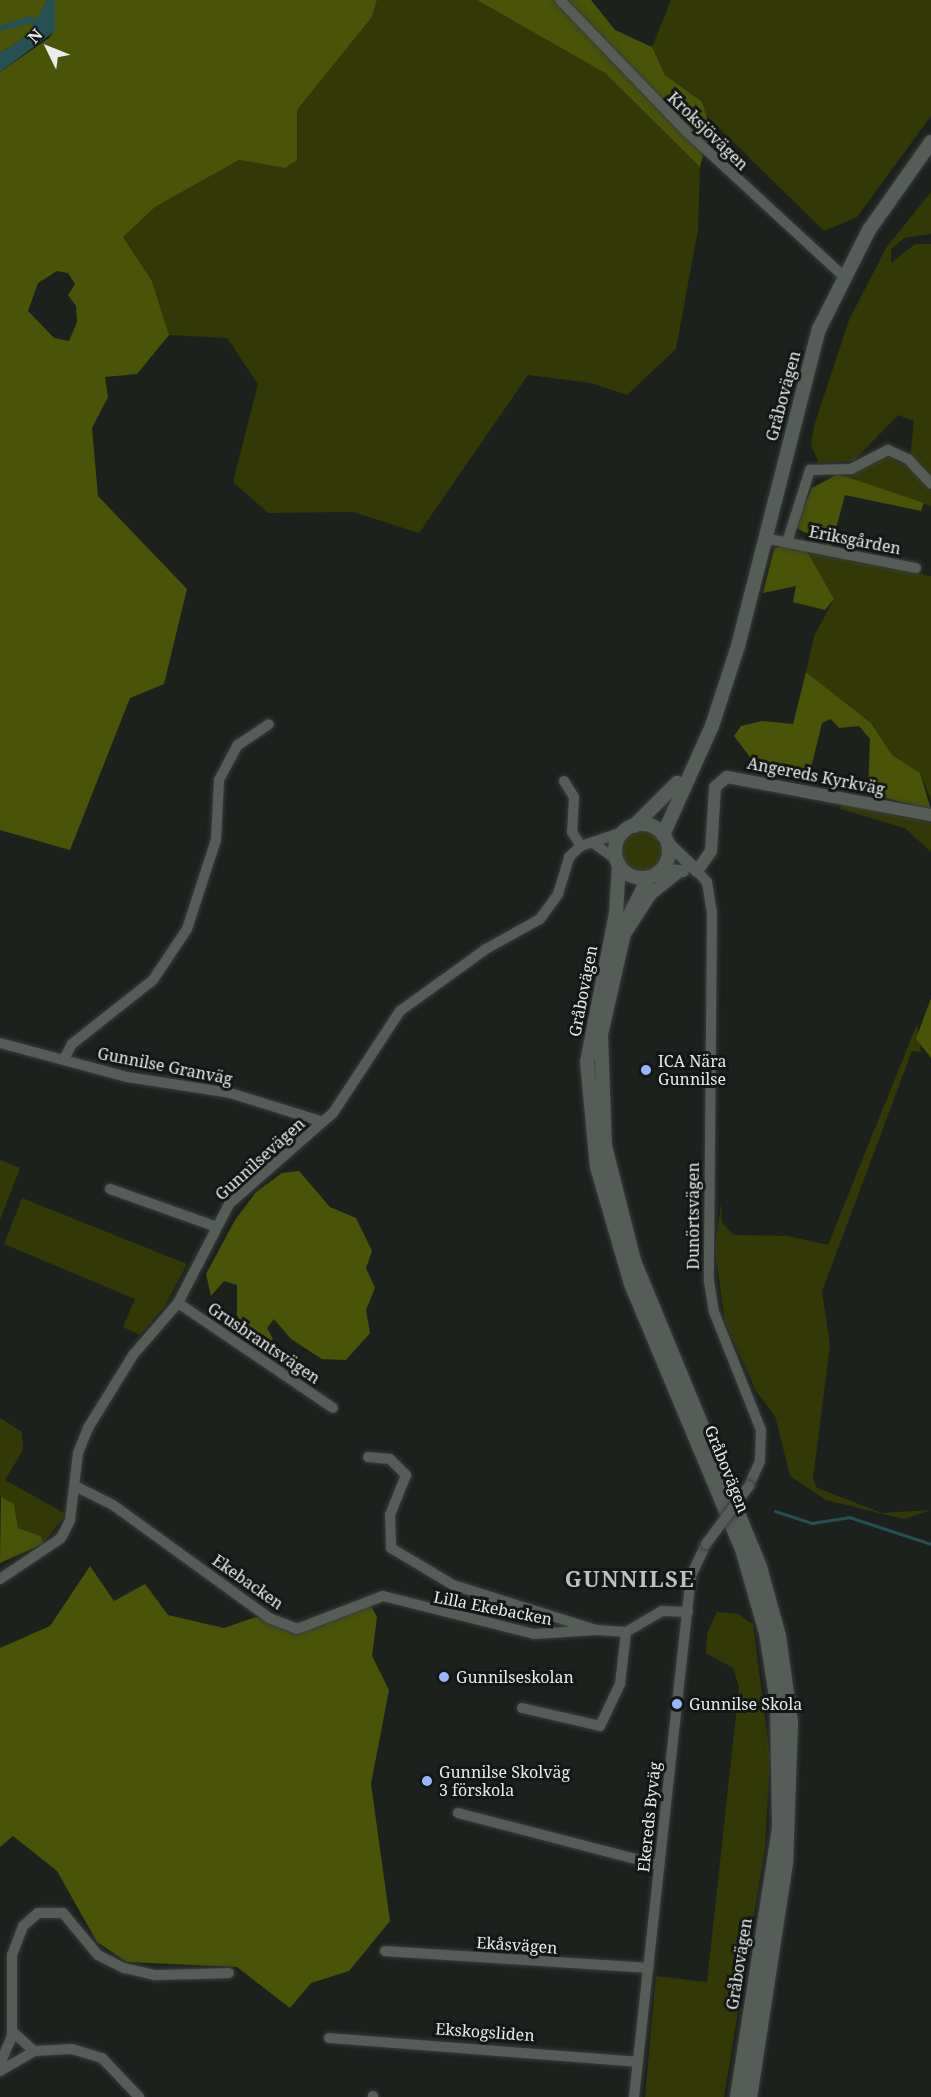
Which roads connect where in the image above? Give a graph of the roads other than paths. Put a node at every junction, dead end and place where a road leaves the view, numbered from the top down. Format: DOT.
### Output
graph roads {
  1 [pos="560,0"];
  2 [pos="931,142"];
  3 [pos="842,275"];
  4 [pos="931,484"];
  5 [pos="764,538"];
  6 [pos="787,542"];
  7 [pos="916,568"];
  8 [pos="725,684"];
  9 [pos="269,724"];
  10 [pos="564,781"];
  11 [pos="931,815"];
  12 [pos="628,829"];
  13 [pos="665,839"];
  14 [pos="587,845"];
  15 [pos="617,862"];
  16 [pos="695,869"];
  17 [pos="678,872"];
  18 [pos="655,874"];
  19 [pos="624,934"];
  20 [pos="0,1043"];
  21 [pos="64,1059"];
  22 [pos="323,1122"];
  23 [pos="110,1189"];
  24 [pos="214,1226"];
  25 [pos="178,1303"];
  26 [pos="333,1408"];
  27 [pos="368,1457"];
  28 [pos="75,1486"];
  29 [pos="706,1544"];
  30 [pos="0,1579"];
  31 [pos="418,1609"];
  32 [pos="688,1612"];
  33 [pos="597,1630"];
  34 [pos="626,1632"];
  35 [pos="522,1708"];
  36 [pos="458,1813"];
  37 [pos="659,1865"];
  38 [pos="385,1951"];
  39 [pos="648,1968"];
  40 [pos="229,1973"];
  41 [pos="13,2032"];
  42 [pos="329,2038"];
  43 [pos="34,2051"];
  44 [pos="638,2062"];
  45 [pos="0,2064"];
  46 [pos="0,2070"];
  47 [pos="139,2097"];
  48 [pos="634,2097"];
  49 [pos="737,2097"];
  50 [pos="750,2097"];
  1 -- 3 [label="street, Kroksjövägen"];
  2 -- 3 [label="main road, Gråbovägen"];
  3 -- 5 [label="main road, Gråbovägen"];
  4 -- 6 [label="street, Eriksgården"];
  5 -- 6 [label="street, Eriksgården"];
  5 -- 8 [label="main road, Gråbovägen"];
  6 -- 7 [label="street, Eriksgården"];
  8 -- 12 [label="main road, Gråbovägen"];
  8 -- 13 [label="main road, Gråbovägen"];
  9 -- 21 [label="street"];
  10 -- 14 [label="street"];
  11 -- 16 [label="street, Angereds Kyrkväg"];
  12 -- 13 [label="main road"];
  12 -- 14 [label="street"];
  12 -- 15 [label="main road"];
  13 -- 16 [label="street, Dunörtsvägen"];
  13 -- 18 [label="main road"];
  14 -- 15 [label="street"];
  14 -- 22 [label="street, Gunnilsevägen"];
  15 -- 18 [label="main road"];
  15 -- 49 [label="main road, Gråbovägen"];
  16 -- 17 [label="street"];
  16 -- 29 [label="street, Dunörtsvägen, bridge"];
  17 -- 18 [label="street"];
  17 -- 19 [label="street"];
  18 -- 19 [label="main road, Gråbovägen"];
  19 -- 50 [label="main road, Gråbovägen"];
  20 -- 21 [label="street, Gunnilse Granväg"];
  21 -- 22 [label="street, Gunnilse Granväg"];
  22 -- 24 [label="street, Gunnilsevägen"];
  23 -- 24 [label="street"];
  24 -- 25 [label="street, Gunnilsevägen"];
  25 -- 26 [label="street, Grusbrantsvägen"];
  25 -- 28 [label="street, Gunnilsevägen"];
  27 -- 33 [label="street, Lilla Ekebacken"];
  28 -- 30 [label="street, Gunnilsevägen"];
  28 -- 31 [label="street, Ekebacken"];
  29 -- 32 [label="street, Ekereds Byväg"];
  31 -- 33 [label="street, Lilla Ekebacken"];
  32 -- 34 [label="street"];
  32 -- 37 [label="street, Ekereds Byväg"];
  33 -- 34 [label="street, Lilla Ekebacken"];
  34 -- 35 [label="street"];
  36 -- 37 [label="street"];
  37 -- 39 [label="street, Ekereds Byväg"];
  38 -- 39 [label="street, Ekåsvägen"];
  39 -- 44 [label="street, Ekereds Byväg"];
  40 -- 41 [label="street"];
  41 -- 43 [label="street"];
  41 -- 45 [label="street"];
  42 -- 44 [label="street, Ekskogsliden"];
  43 -- 46 [label="street"];
  43 -- 47 [label="street"];
  44 -- 48 [label="street, Ekereds Byväg"];
}
